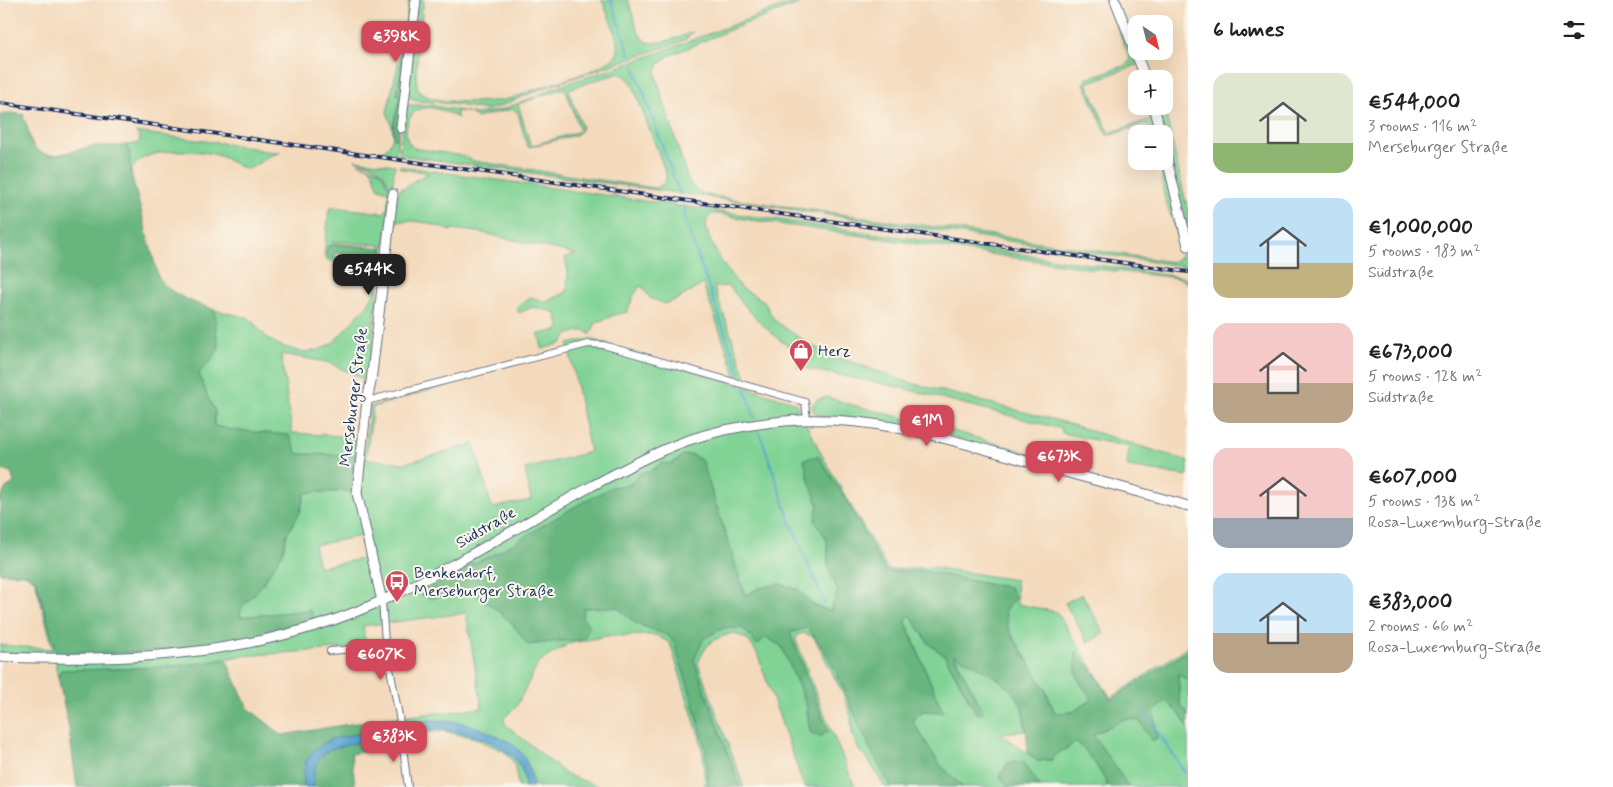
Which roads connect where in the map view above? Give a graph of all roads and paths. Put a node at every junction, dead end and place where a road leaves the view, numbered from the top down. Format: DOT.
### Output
graph roads {
  1 [pos="416,0"];
  2 [pos="1114,0"];
  3 [pos="1142,70"];
  4 [pos="401,128"];
  5 [pos="1170,170"];
  6 [pos="393,194"];
  7 [pos="1187,240"];
  8 [pos="367,402"];
  9 [pos="807,420"];
  10 [pos="1188,506"];
  11 [pos="382,601"];
  12 [pos="385,642"];
  13 [pos="330,651"];
  14 [pos="0,657"];
  15 [pos="408,787"];
  1 -- 4 [label="main road"];
  2 -- 3 [label="main road"];
  5 -- 7 [label="main road"];
  6 -- 8 [label="main road, Merseburger Straße"];
  8 -- 9 [label="street"];
  8 -- 11 [label="main road, Merseburger Straße"];
  9 -- 10 [label="main road, Südstraße"];
  9 -- 11 [label="main road, Südstraße"];
  11 -- 12 [label="street"];
  11 -- 14 [label="main road, Südstraße"];
  12 -- 13 [label="street"];
  12 -- 15 [label="street"];
}
